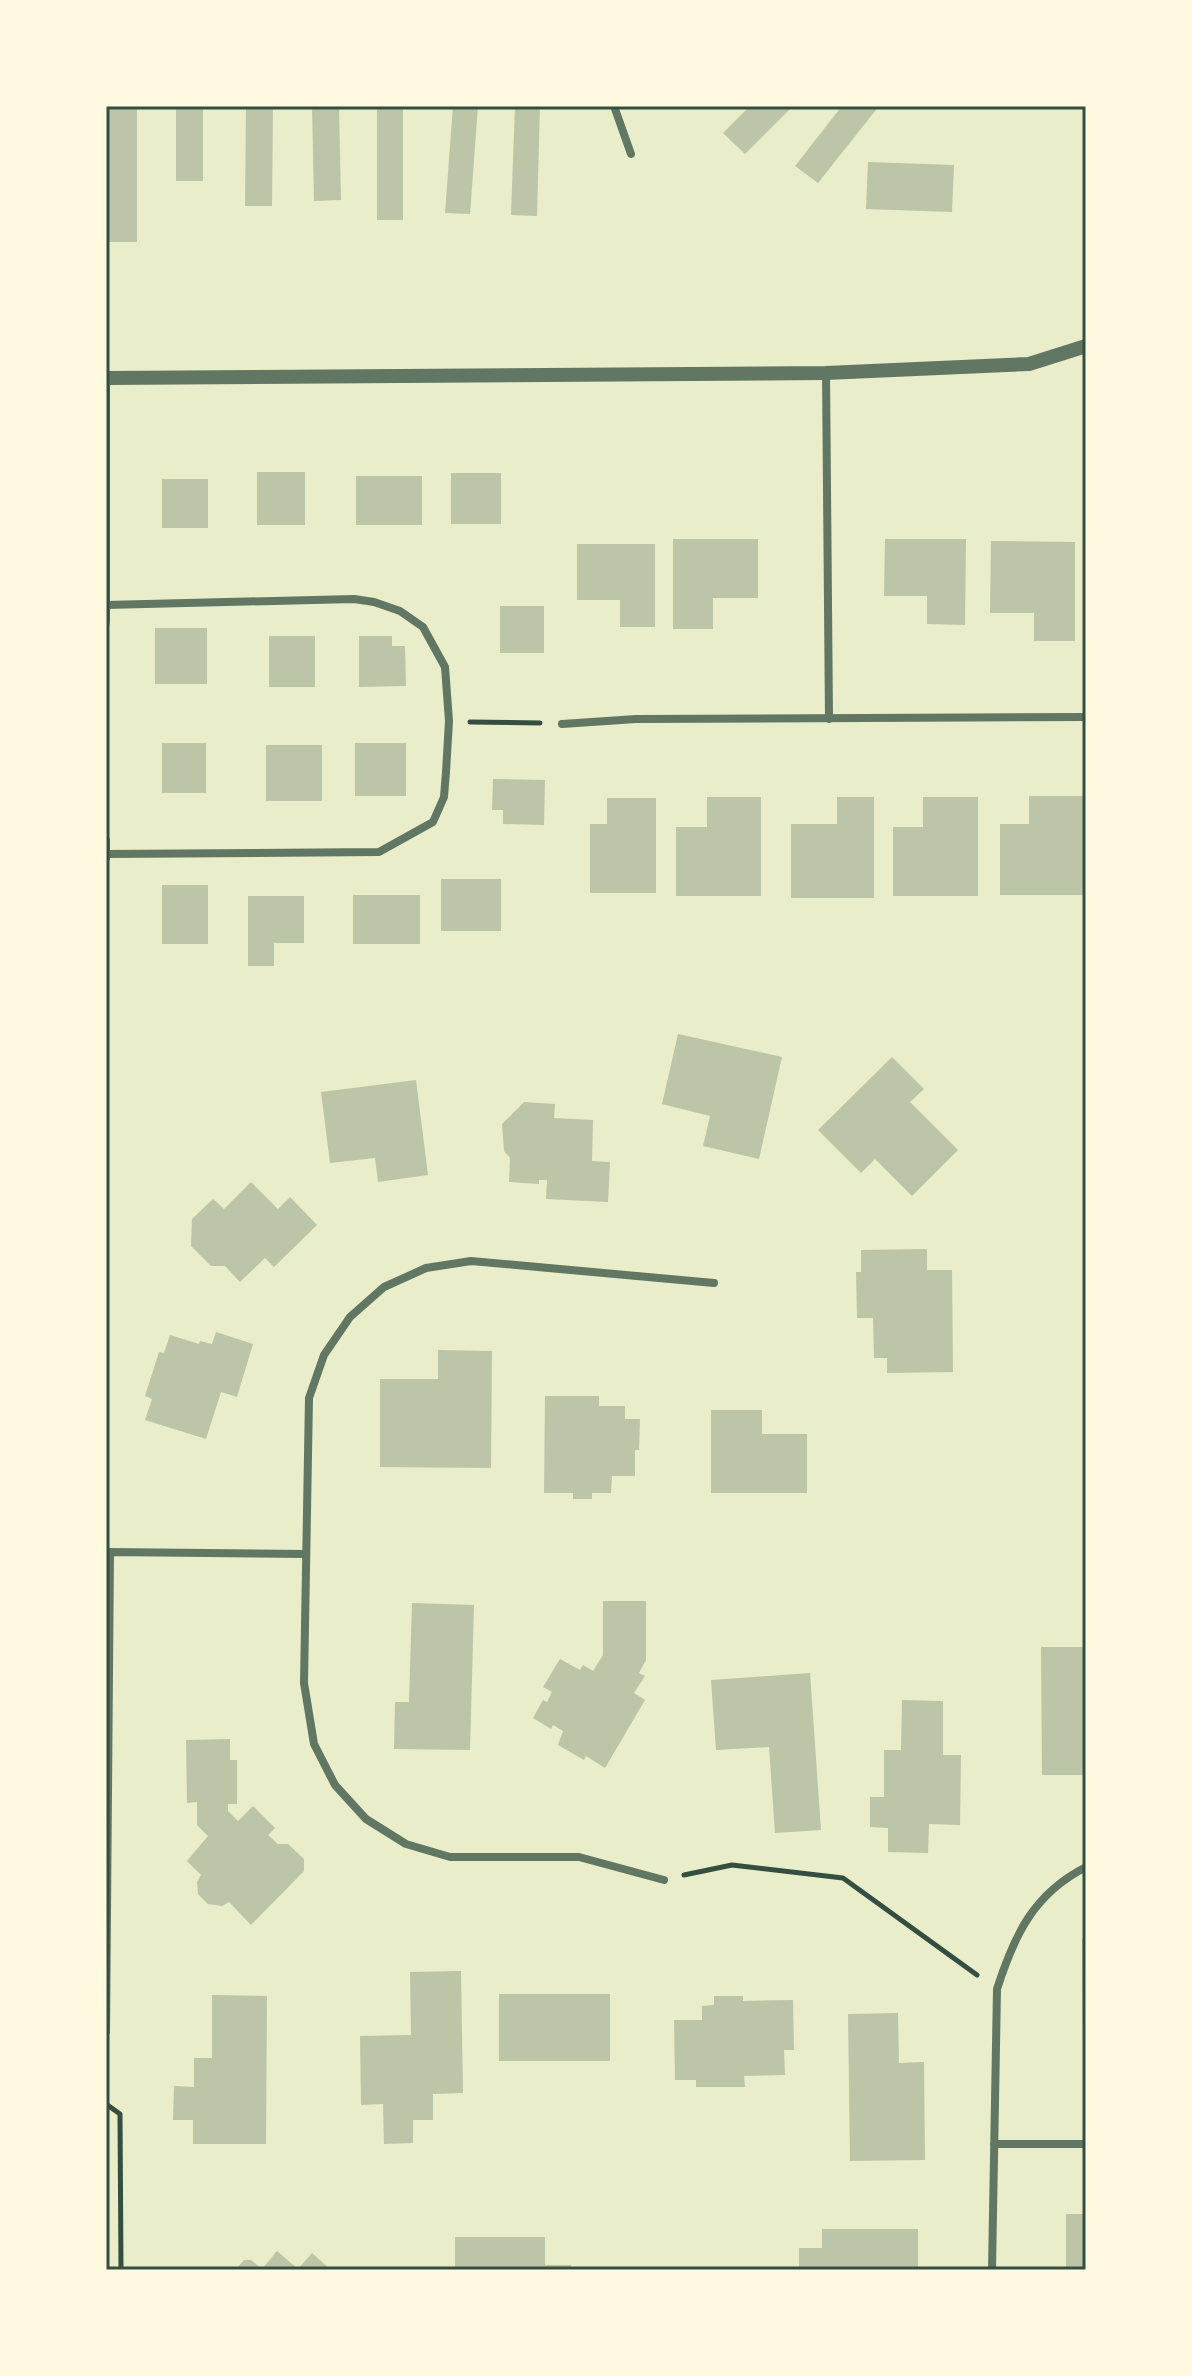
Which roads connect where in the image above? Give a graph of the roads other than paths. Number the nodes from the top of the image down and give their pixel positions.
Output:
1 (614, 106) edge
2 (631, 154) dead end
3 (1086, 346) edge
4 (826, 373) junction
5 (106, 378) edge
6 (106, 605) edge
7 (106, 622) edge
8 (1086, 717) edge
9 (829, 719) junction
10 (562, 724) road end
11 (106, 840) edge
12 (106, 856) edge
13 (714, 1283) dead end
14 (108, 1552) edge
15 (306, 1554) junction
16 (1086, 1867) edge
17 (664, 1880) road end
18 (106, 2032) edge
19 (994, 2144) junction
20 (1086, 2144) edge
21 (992, 2270) edge

1 - 2 street
3 - 4 street
4 - 5 street
4 - 9 street
5 - 6 street
6 - 7 street
6 - 12 street
8 - 9 street
9 - 10 street
11 - 12 street
13 - 15 street
14 - 15 street
14 - 18 street
15 - 17 street
16 - 19 street
19 - 20 street
19 - 21 street

